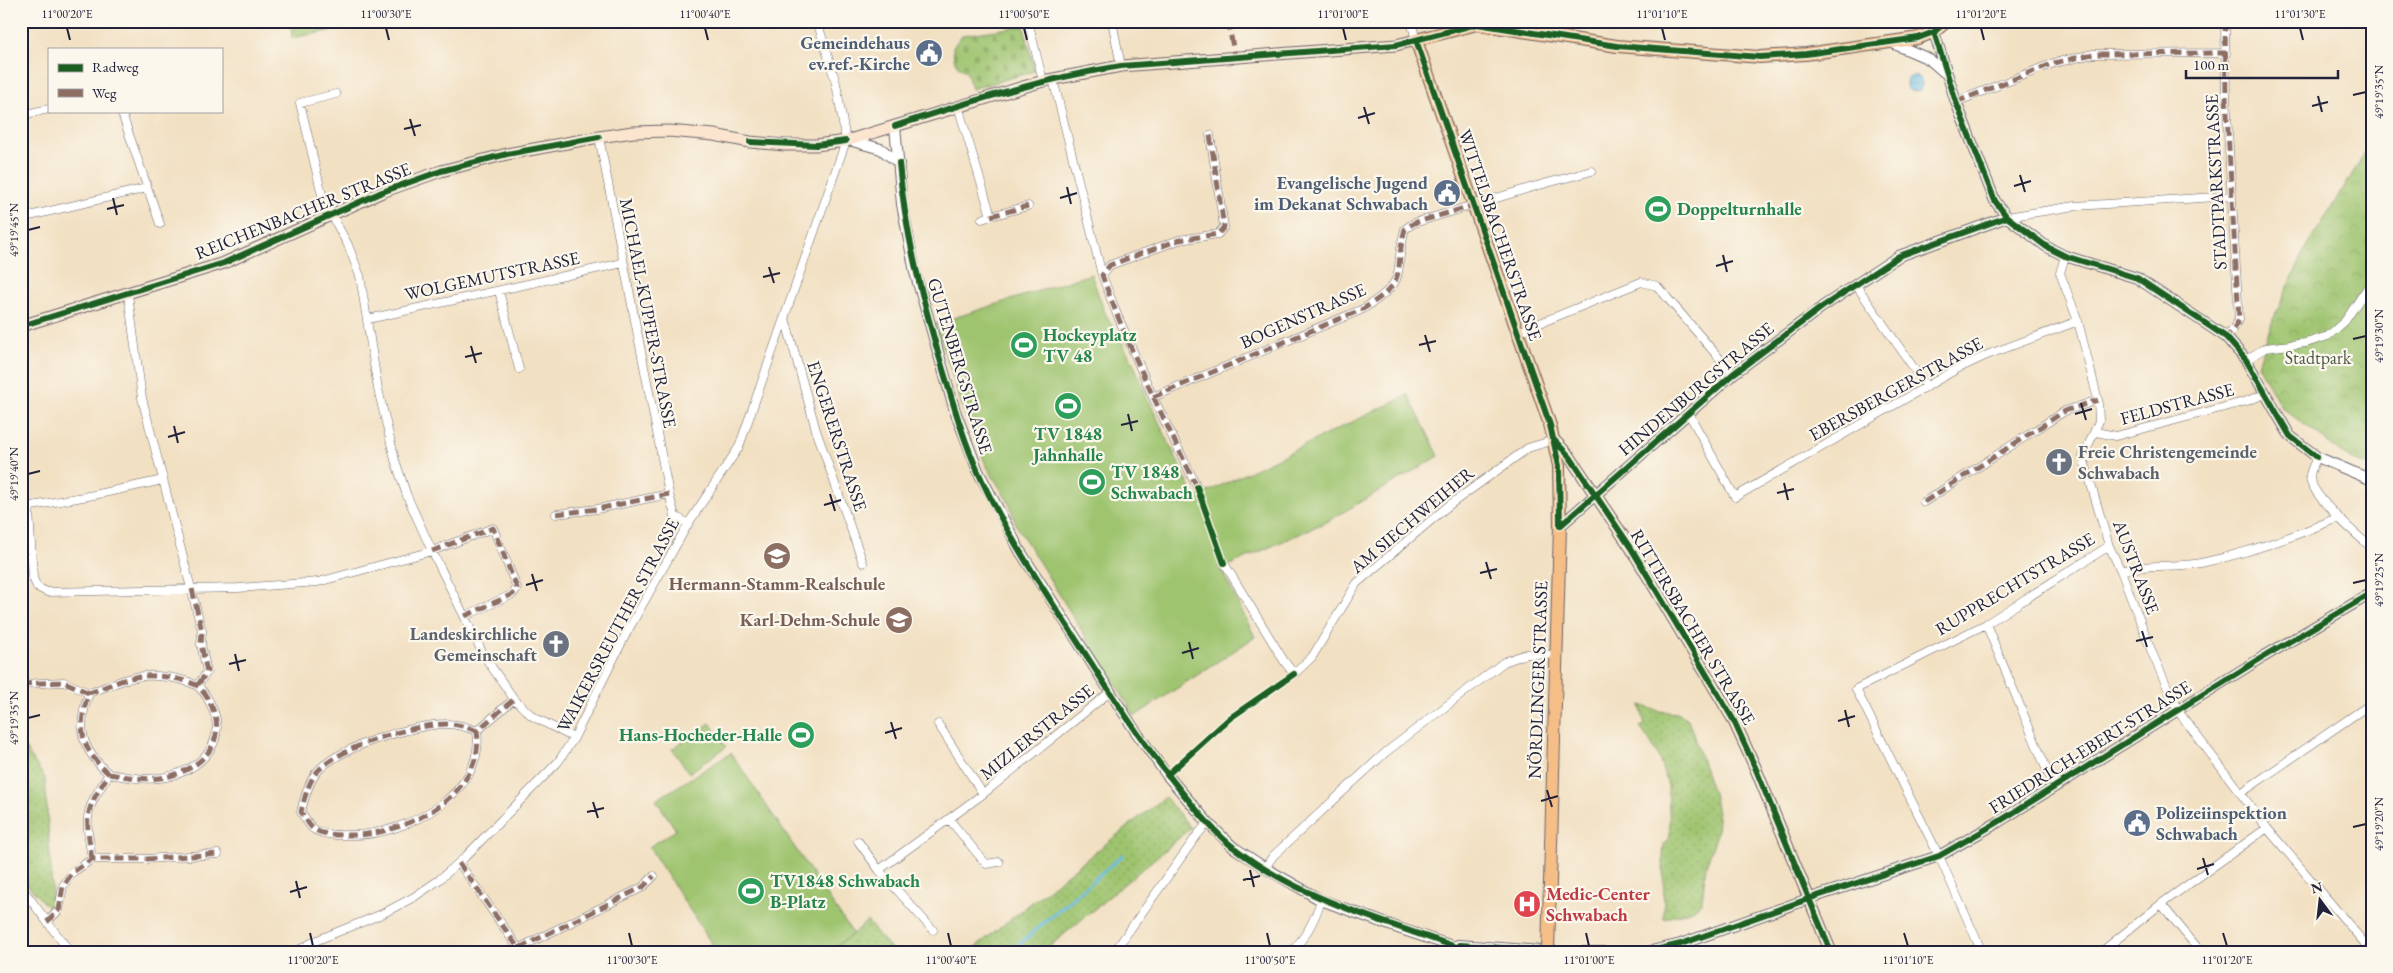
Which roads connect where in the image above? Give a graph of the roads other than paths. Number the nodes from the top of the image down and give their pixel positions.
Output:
1 (818, 21) edge
2 (1028, 21) edge
3 (1112, 21) edge
4 (1411, 21) edge
5 (1947, 21) edge
6 (2225, 21) edge
7 (1932, 27) edge
8 (1416, 40) junction
9 (1889, 42) junction
10 (2226, 52) junction
11 (1122, 66) junction
12 (1945, 74) junction
13 (1048, 80) junction
14 (336, 94) dead end
15 (1956, 102) junction
16 (958, 106) junction
17 (48, 109) edge
18 (121, 112) edge
19 (21, 115) edge
20 (895, 126) junction
21 (1210, 135) dead end
22 (599, 137) junction
23 (847, 141) junction
24 (899, 163) junction
25 (1592, 171) dead end
26 (147, 188) junction
27 (2232, 196) junction
28 (1475, 205) junction
29 (1028, 206) dead end
30 (332, 216) junction
31 (991, 216) junction
32 (2007, 217) junction
33 (21, 218) edge
34 (982, 219) dead end
35 (160, 224) dead end
36 (2065, 256) junction
37 (623, 263) junction
38 (1102, 275) junction
39 (2372, 281) edge
40 (1856, 285) junction
41 (499, 291) junction
42 (128, 294) junction
43 (785, 318) junction
44 (368, 319) junction
45 (2078, 321) junction
46 (21, 326) edge
47 (1518, 332) junction
48 (2226, 337) junction
49 (2246, 360) junction
50 (519, 369) dead end
51 (1733, 374) junction
52 (1927, 387) junction
53 (2265, 394) junction
54 (1153, 398) junction
55 (2098, 400) junction
56 (1688, 414) junction
57 (2096, 432) junction
58 (1554, 440) junction
59 (2317, 457) junction
60 (163, 480) junction
61 (2372, 480) edge
62 (1197, 486) dead end
63 (669, 494) junction
64 (1594, 497) junction
65 (1924, 502) dead end
66 (556, 514) dead end
67 (2337, 518) junction
68 (688, 524) junction
69 (1560, 526) junction
70 (2109, 546) junction
71 (2372, 548) edge
72 (432, 551) junction
73 (862, 563) dead end
74 (1224, 563) dead end
75 (2121, 571) junction
76 (192, 589) junction
77 (2372, 593) edge
78 (465, 616) junction
79 (1986, 624) junction
80 (1556, 655) junction
81 (21, 684) edge
82 (197, 686) junction
83 (1110, 692) junction
84 (89, 694) junction
85 (514, 699) junction
86 (2372, 703) edge
87 (2178, 710) junction
88 (938, 724) dead end
89 (477, 731) junction
90 (574, 738) junction
91 (109, 774) junction
92 (2056, 785) junction
93 (2241, 793) junction
94 (983, 794) junction
95 (949, 819) junction
96 (1208, 824) junction
97 (2267, 828) junction
98 (858, 841) dead end
99 (218, 854) dead end
100 (1939, 856) junction
101 (92, 859) junction
102 (999, 862) dead end
103 (459, 863) junction
104 (1264, 868) junction
105 (879, 870) junction
106 (654, 876) dead end
107 (21, 887) edge
108 (1811, 898) junction
109 (1321, 900) junction
110 (2161, 904) junction
111 (47, 922) junction
112 (933, 930) dead end
113 (1452, 945) junction
114 (520, 950) edge
115 (2368, 951) edge
116 (70, 952) edge
117 (295, 952) edge
118 (1114, 952) edge
119 (1292, 952) edge
120 (1470, 952) edge
121 (1548, 952) edge
122 (1557, 952) edge
123 (1575, 952) edge
124 (1612, 952) edge
125 (1647, 952) edge
126 (1832, 952) edge
127 (1982, 952) edge
128 (2101, 952) edge
129 (2201, 952) edge

1 - 23 street
2 - 13 street
3 - 11 street
4 - 8 street
5 - 7 main road
6 - 10 street, STADTPARKSTRASSE
7 - 9 main road
7 - 12 street
8 - 9 main road
8 - 11 main road, REICHENBACHER STRASSE
8 - 28 main road, WITTELSBACHERSTRASSE
9 - 12 street
10 - 15 street
10 - 27 street, STADTPARKSTRASSE
11 - 13 main road, REICHENBACHER STRASSE
12 - 15 street
13 - 16 main road, REICHENBACHER STRASSE
13 - 38 street
14 - 30 street
15 - 32 street
16 - 20 main road, REICHENBACHER STRASSE
16 - 31 street
17 - 19 street
18 - 26 street
20 - 23 main road, REICHENBACHER STRASSE
20 - 24 street, GUTENBERGSTRASSE
21 - 38 street
22 - 23 main road, REICHENBACHER STRASSE
22 - 30 main road, REICHENBACHER STRASSE
22 - 37 street, MICHAEL-KUPFER-STRASSE
23 - 24 street
23 - 43 street, WAIKERSREUTHER STRASSE
24 - 83 street, GUTENBERGSTRASSE
25 - 28 street
26 - 33 street
26 - 35 street
27 - 32 street
27 - 48 street, STADTPARKSTRASSE
28 - 47 main road, WITTELSBACHERSTRASSE
28 - 54 street, BOGENSTRASSE
29 - 31 street
30 - 42 main road, REICHENBACHER STRASSE
30 - 44 street
31 - 34 street
32 - 36 street
32 - 40 street, HINDENBURGSTRASSE
36 - 45 street, AUSTRASSE
36 - 48 street
37 - 41 street, WOLGEMUTSTRASSE
37 - 63 street, MICHAEL-KUPFER-STRASSE
38 - 54 street
39 - 49 street
40 - 51 street, HINDENBURGSTRASSE
40 - 52 street
41 - 44 street, WOLGEMUTSTRASSE
41 - 50 street
42 - 46 main road, REICHENBACHER STRASSE
42 - 60 street
43 - 68 street, WAIKERSREUTHER STRASSE
43 - 73 street, ENGERERSTRASSE
44 - 72 street
45 - 52 street, EBERSBERGERSTRASSE
45 - 55 street, AUSTRASSE
47 - 51 street
47 - 58 main road, WITTELSBACHERSTRASSE
48 - 49 street
49 - 53 street
51 - 56 street, HINDENBURGSTRASSE
52 - 56 street, EBERSBERGERSTRASSE
53 - 57 street, FELDSTRASSE
53 - 59 street
54 - 62 street
55 - 57 street, AUSTRASSE
55 - 65 street
56 - 64 street, HINDENBURGSTRASSE
57 - 70 street, AUSTRASSE
58 - 64 main road, RITTERSBACHER STRASSE
58 - 69 main road, NÖRDLINGER STRASSE
58 - 74 street, AM SIECHWEIHER
59 - 61 street
59 - 67 street
60 - 76 street
60 - 76 street
63 - 66 street
63 - 68 street, MICHAEL-KUPFER-STRASSE
64 - 69 street, HINDENBURGSTRASSE
64 - 108 main road, RITTERSBACHER STRASSE
67 - 71 street
67 - 75 street
68 - 90 street, WAIKERSREUTHER STRASSE
69 - 80 main road, NÖRDLINGER STRASSE
70 - 75 street, AUSTRASSE
70 - 79 street, RUPPRECHTSTRASSE
72 - 76 street
72 - 78 street
72 - 78 street
75 - 87 street, AUSTRASSE
76 - 82 street
77 - 87 street, FRIEDRICH-EBERT-STRASSE
78 - 85 street
79 - 92 street
79 - 100 street, RUPPRECHTSTRASSE
80 - 104 street
80 - 121 main road, NÖRDLINGER STRASSE
81 - 84 street
82 - 84 street
82 - 91 street
83 - 94 street, MIZLERSTRASSE
83 - 96 street, GUTENBERGSTRASSE
84 - 91 street
85 - 89 street
85 - 90 street
86 - 93 street
87 - 92 street, FRIEDRICH-EBERT-STRASSE
87 - 93 street, AUSTRASSE
88 - 94 street, MIZLERSTRASSE
89 - 89 street
90 - 103 street, WAIKERSREUTHER STRASSE
91 - 101 street
92 - 100 street, FRIEDRICH-EBERT-STRASSE
93 - 97 street, AUSTRASSE
94 - 95 street, MIZLERSTRASSE
95 - 102 street
95 - 105 street, MIZLERSTRASSE
96 - 104 street, GUTENBERGSTRASSE
96 - 118 street
97 - 110 street
97 - 115 street, AUSTRASSE
98 - 105 street
99 - 101 street
100 - 108 street, FRIEDRICH-EBERT-STRASSE
100 - 127 street
101 - 111 street
103 - 114 street
103 - 117 street, WAIKERSREUTHER STRASSE
104 - 109 street, GUTENBERGSTRASSE
105 - 112 street
106 - 114 street
107 - 111 street
108 - 125 street, FRIEDRICH-EBERT-STRASSE
108 - 126 main road, RITTERSBACHER STRASSE
109 - 113 street, GUTENBERGSTRASSE
109 - 119 street
110 - 128 street
110 - 129 street
111 - 116 street
113 - 120 street
113 - 121 street
121 - 122 street
123 - 124 street

